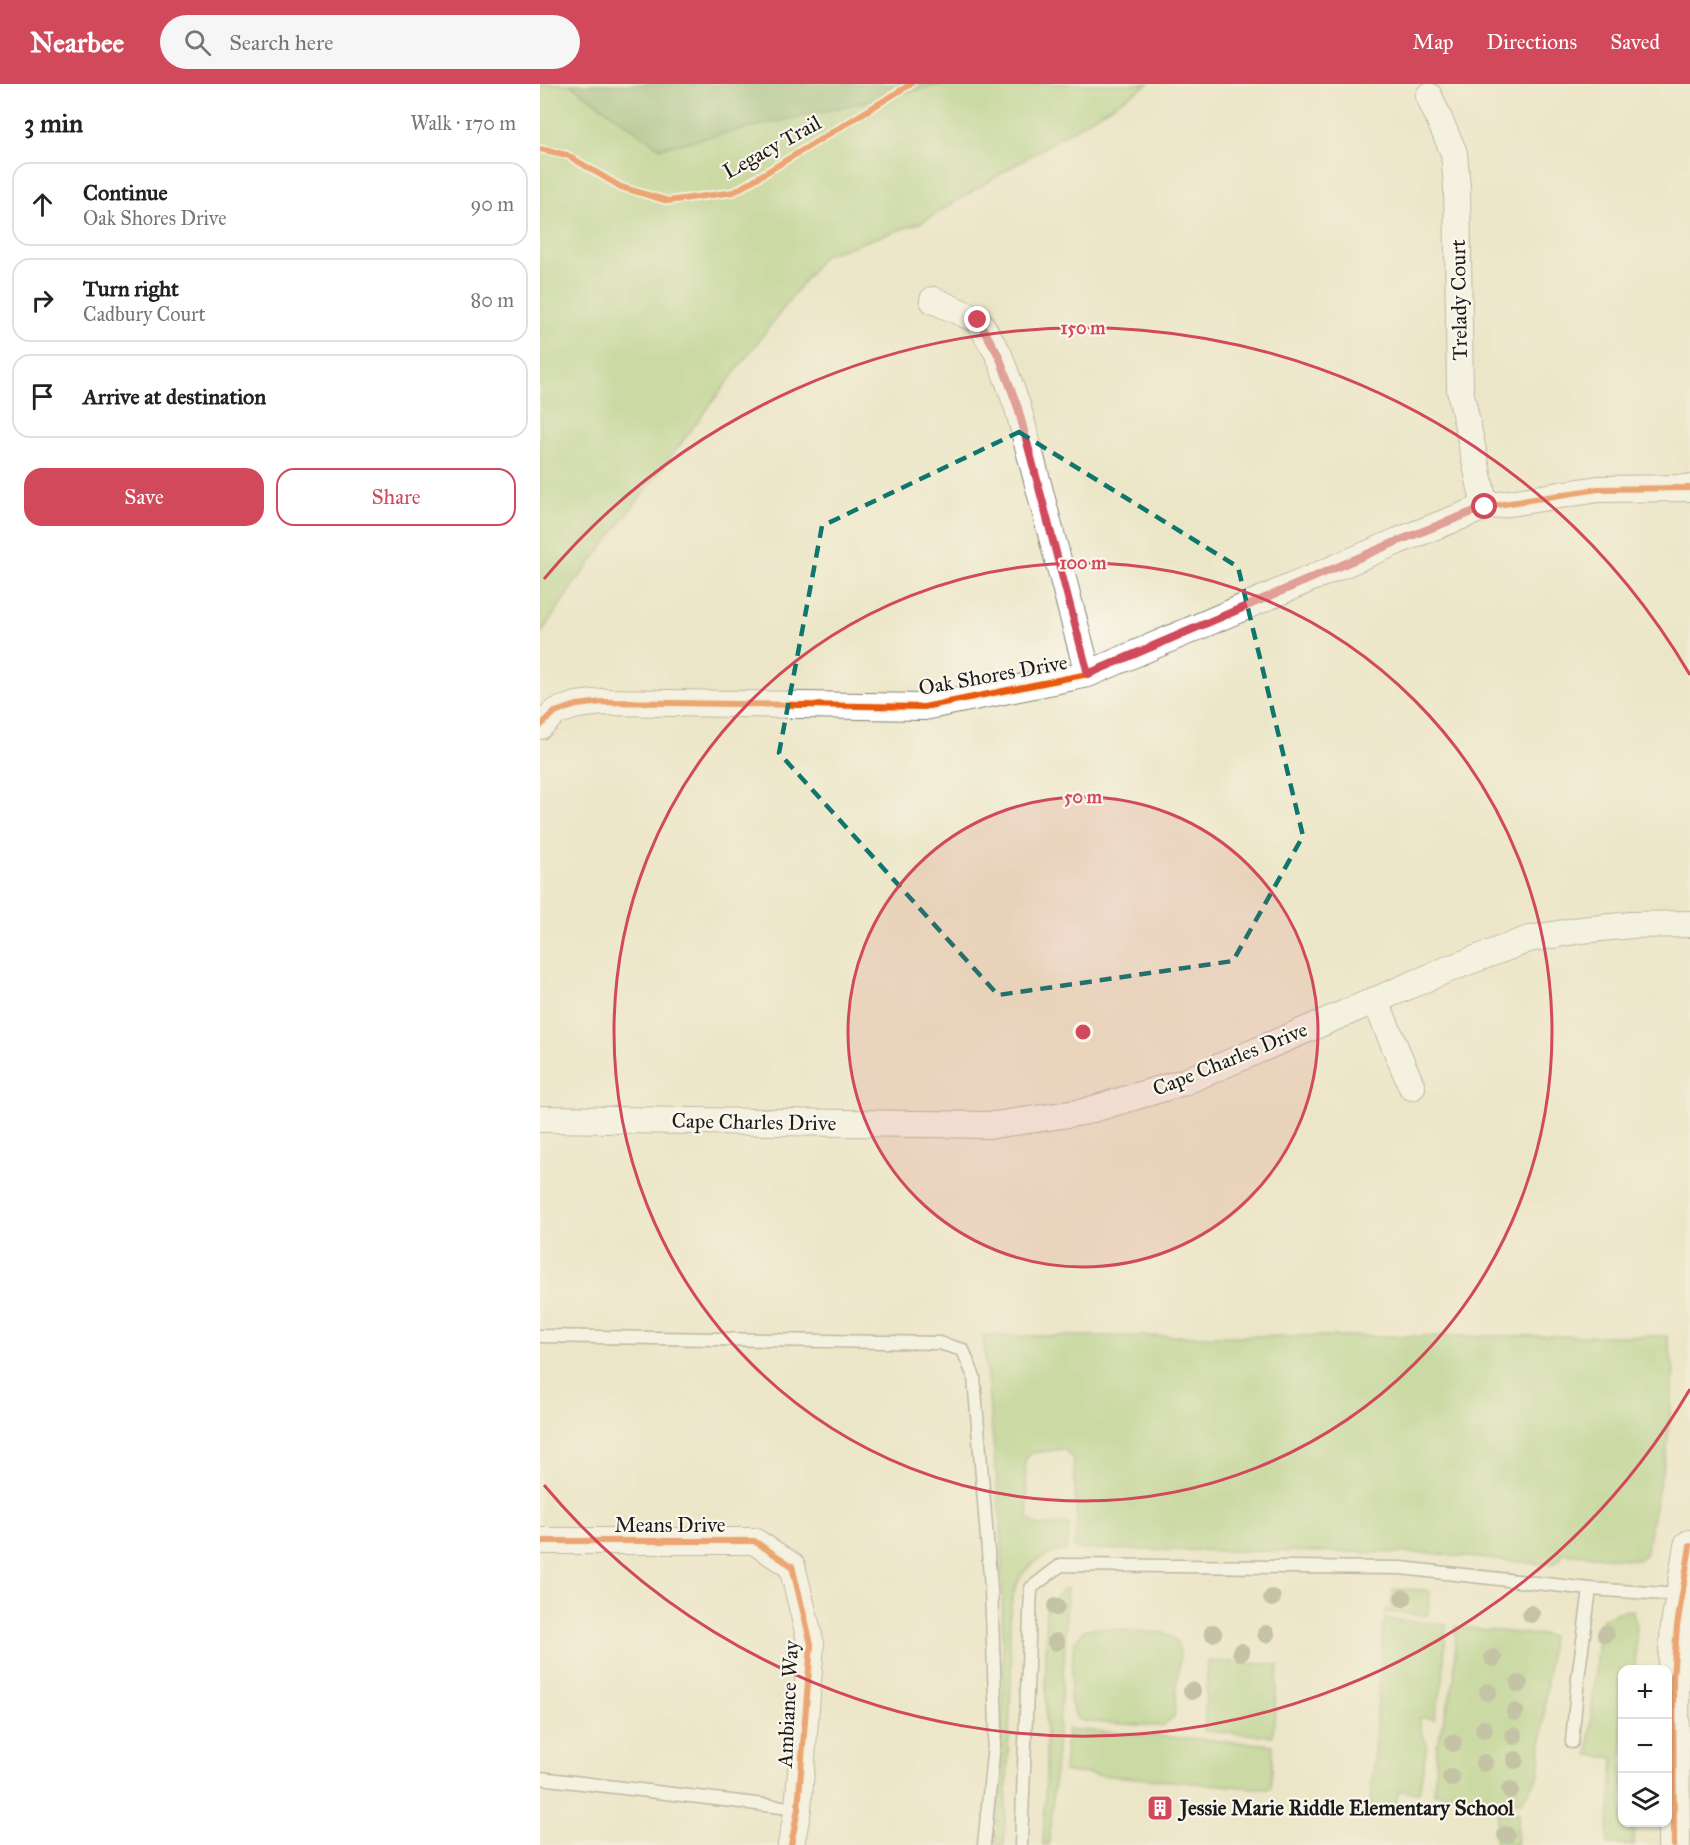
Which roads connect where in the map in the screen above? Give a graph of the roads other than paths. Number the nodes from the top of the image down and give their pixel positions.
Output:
1 (1429, 96) dead end
2 (933, 300) dead end
3 (1690, 488) edge
4 (1485, 507) junction
5 (1088, 674) junction
6 (548, 719) edge
7 (1690, 924) edge
8 (1374, 1000) junction
9 (1412, 1087) dead end
10 (540, 1119) edge
11 (540, 1336) edge
12 (540, 1541) edge
13 (1690, 1546) edge
14 (792, 1566) joint
15 (1590, 1589) junction
16 (1681, 1596) junction
17 (1572, 1742) dead end
18 (540, 1778) edge
19 (1682, 1789) edge
20 (798, 1809) junction
21 (791, 1845) edge
22 (984, 1845) edge
23 (1021, 1845) edge
24 (1674, 1845) edge

1 - 4 street, Trelady Court
2 - 5 street
3 - 4 street, Oak Shores Drive
4 - 5 street, Oak Shores Drive
5 - 6 street, Oak Shores Drive
7 - 8 street, Cape Charles Drive
8 - 9 street
8 - 10 street, Cape Charles Drive
11 - 22 lane
12 - 14 street, Means Drive
13 - 16 street
14 - 20 street, Ambiance Way
15 - 16 lane
15 - 17 lane
15 - 23 lane
16 - 19 street
18 - 20 lane
19 - 24 street
20 - 21 street, Ambiance Way

